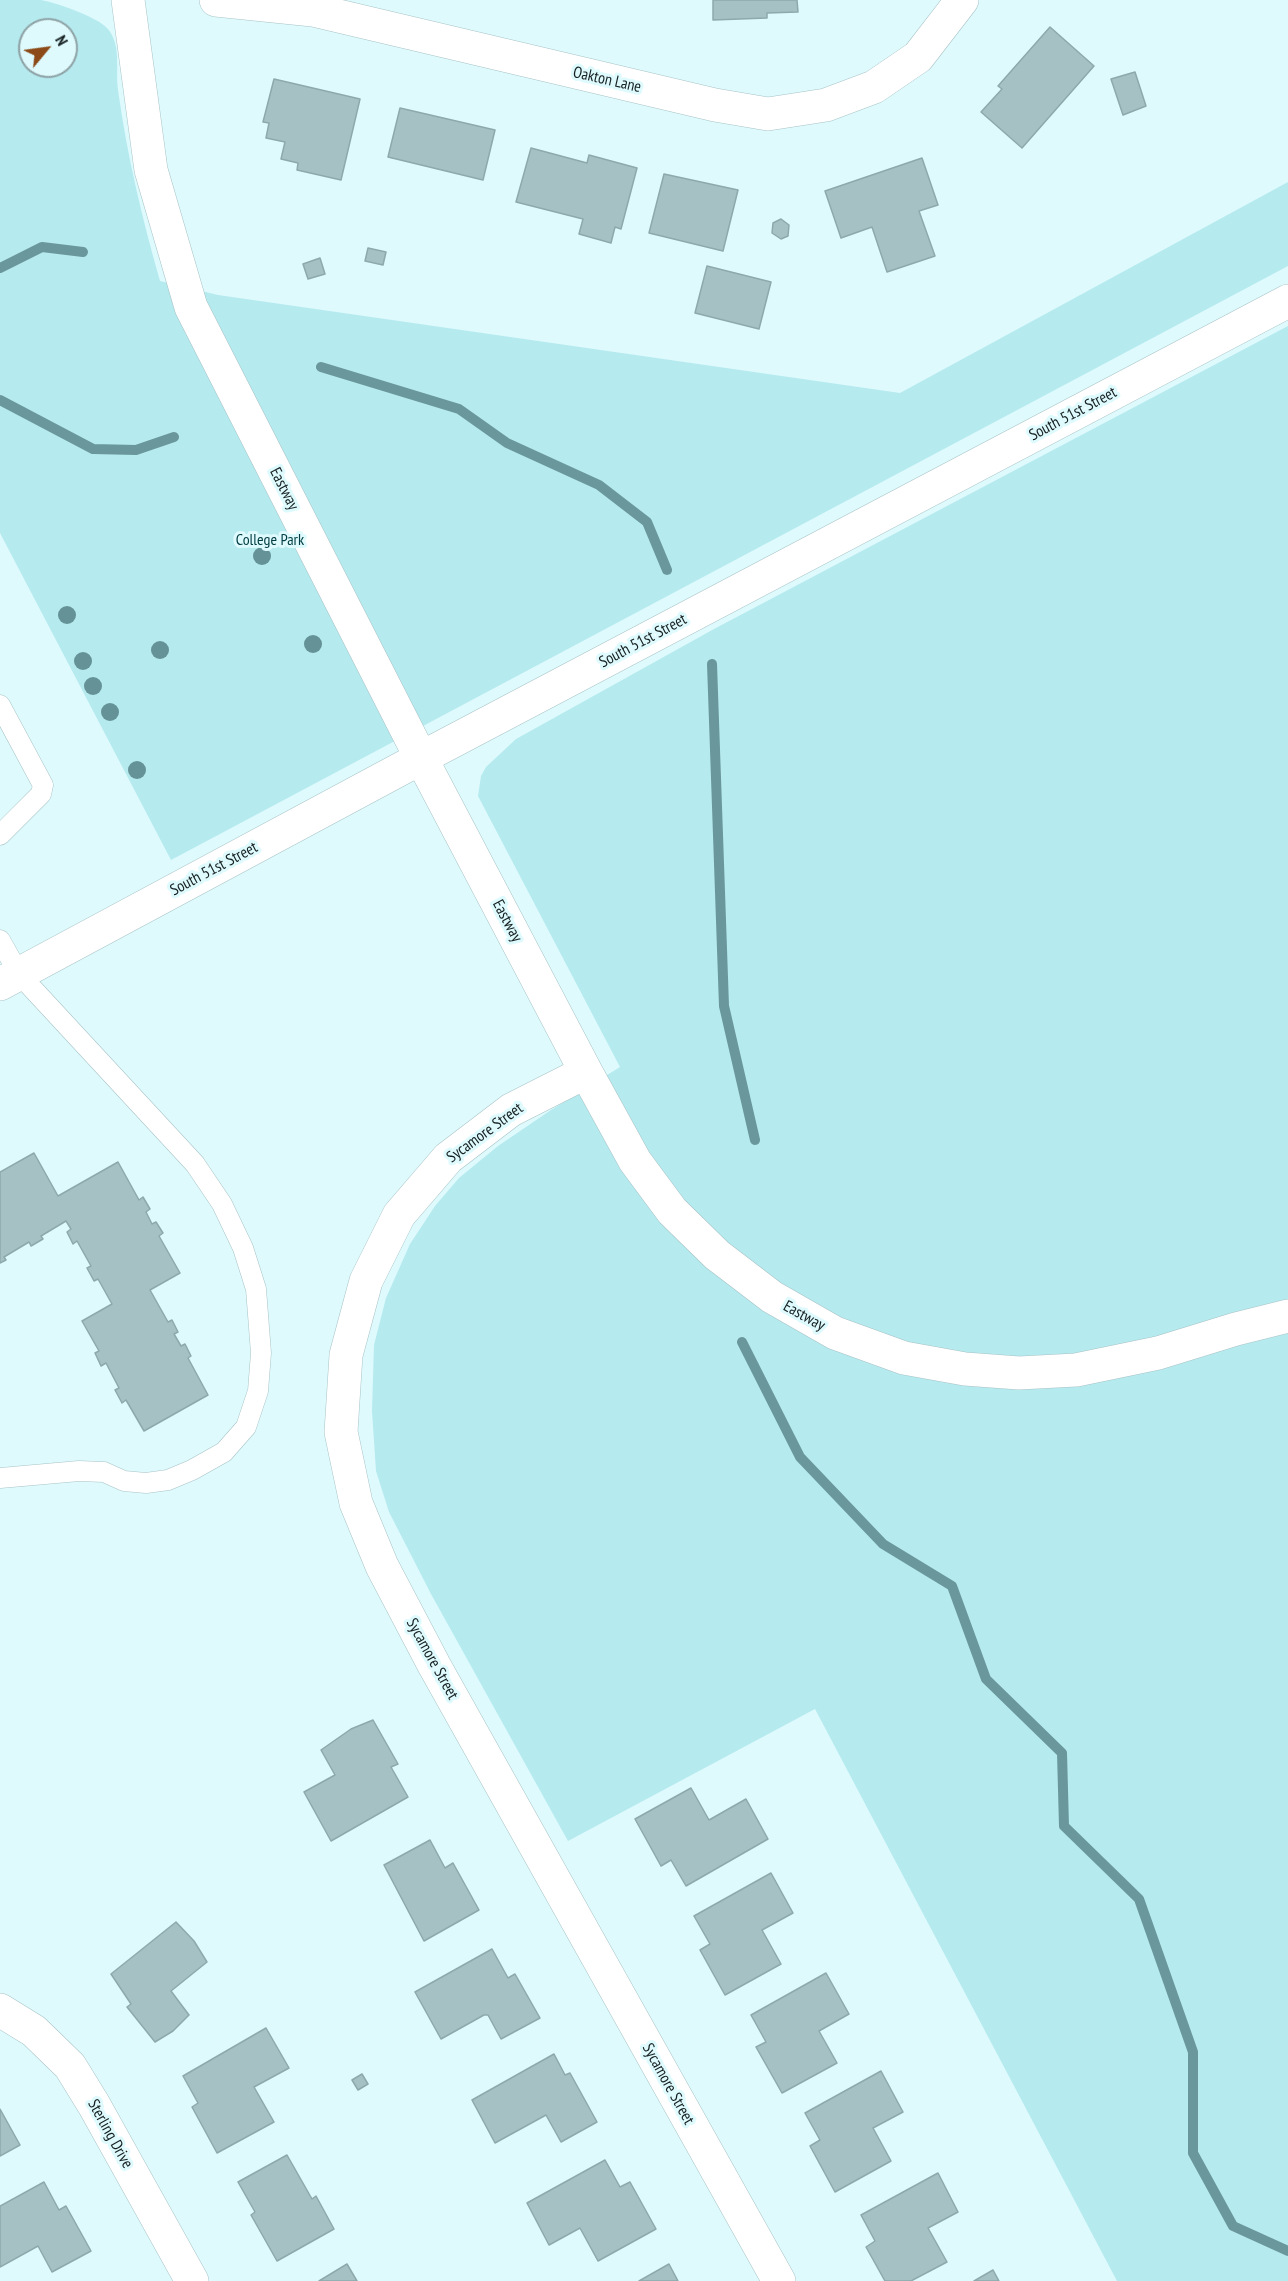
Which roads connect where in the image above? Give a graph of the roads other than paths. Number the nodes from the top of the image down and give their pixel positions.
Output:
1 (128, 0) edge
2 (216, 0) edge
3 (962, 0) edge
4 (1288, 301) edge
5 (0, 705) edge
6 (421, 758) junction
7 (0, 836) edge
8 (0, 940) edge
9 (10, 979) edge
10 (586, 1072) junction
11 (1288, 1316) edge
12 (0, 1478) edge
13 (0, 2010) edge
14 (192, 2281) edge
15 (778, 2281) edge

1 - 6 street, Eastway
2 - 3 street, Oakton Lane
4 - 6 street, South 51st Street
5 - 7 lane
6 - 9 street, South 51st Street
6 - 10 street, Eastway
8 - 9 lane
9 - 12 lane
10 - 11 street, Eastway
10 - 15 street, Sycamore Street
13 - 14 street, Sterling Drive

